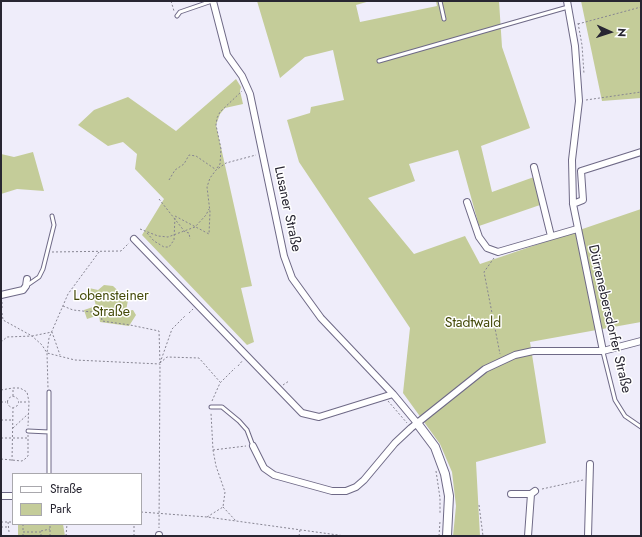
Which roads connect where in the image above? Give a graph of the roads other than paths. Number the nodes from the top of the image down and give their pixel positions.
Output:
1 (213, 1) edge
2 (440, 1) edge
3 (567, 4) edge
4 (177, 16) dead end
5 (444, 19) dead end
6 (379, 61) dead end
7 (641, 152) edge
8 (534, 168) dead end
9 (467, 202) dead end
10 (573, 204) junction
11 (52, 216) dead end
12 (577, 228) junction
13 (551, 236) junction
14 (134, 238) road end
15 (27, 279) dead end
16 (26, 286) junction
17 (2, 297) edge
18 (641, 341) edge
19 (603, 351) junction
20 (48, 392) road end
21 (393, 394) junction
22 (211, 407) road end
23 (414, 425) junction
24 (641, 427) edge
25 (28, 431) road end
26 (49, 432) junction
27 (253, 446) joint
28 (590, 464) dead end
29 (49, 473) edge
30 (511, 494) dead end
31 (1, 496) edge
32 (12, 496) edge
33 (447, 536) edge
34 (528, 536) edge
35 (588, 536) edge

1 - 4 lane
1 - 21 street, Lusaner Straße
2 - 5 lane
3 - 6 lane
3 - 10 street, Dürrenebersdorfer Straße
7 - 10 street
8 - 13 street
9 - 13 street, Dürrenebersdorfer Straße
10 - 12 street, Dürrenebersdorfer Straße
11 - 16 lane
12 - 13 street, Dürrenebersdorfer Straße
12 - 19 street, Dürrenebersdorfer Straße
14 - 21 street
15 - 16 street
16 - 17 street
18 - 19 street
19 - 23 street
19 - 24 lane, Dürrenebersdorfer Straße
20 - 26 lane
21 - 23 street
22 - 27 lane
23 - 27 street
23 - 33 street
25 - 26 lane
26 - 29 lane
28 - 35 street
30 - 34 street
31 - 32 street

